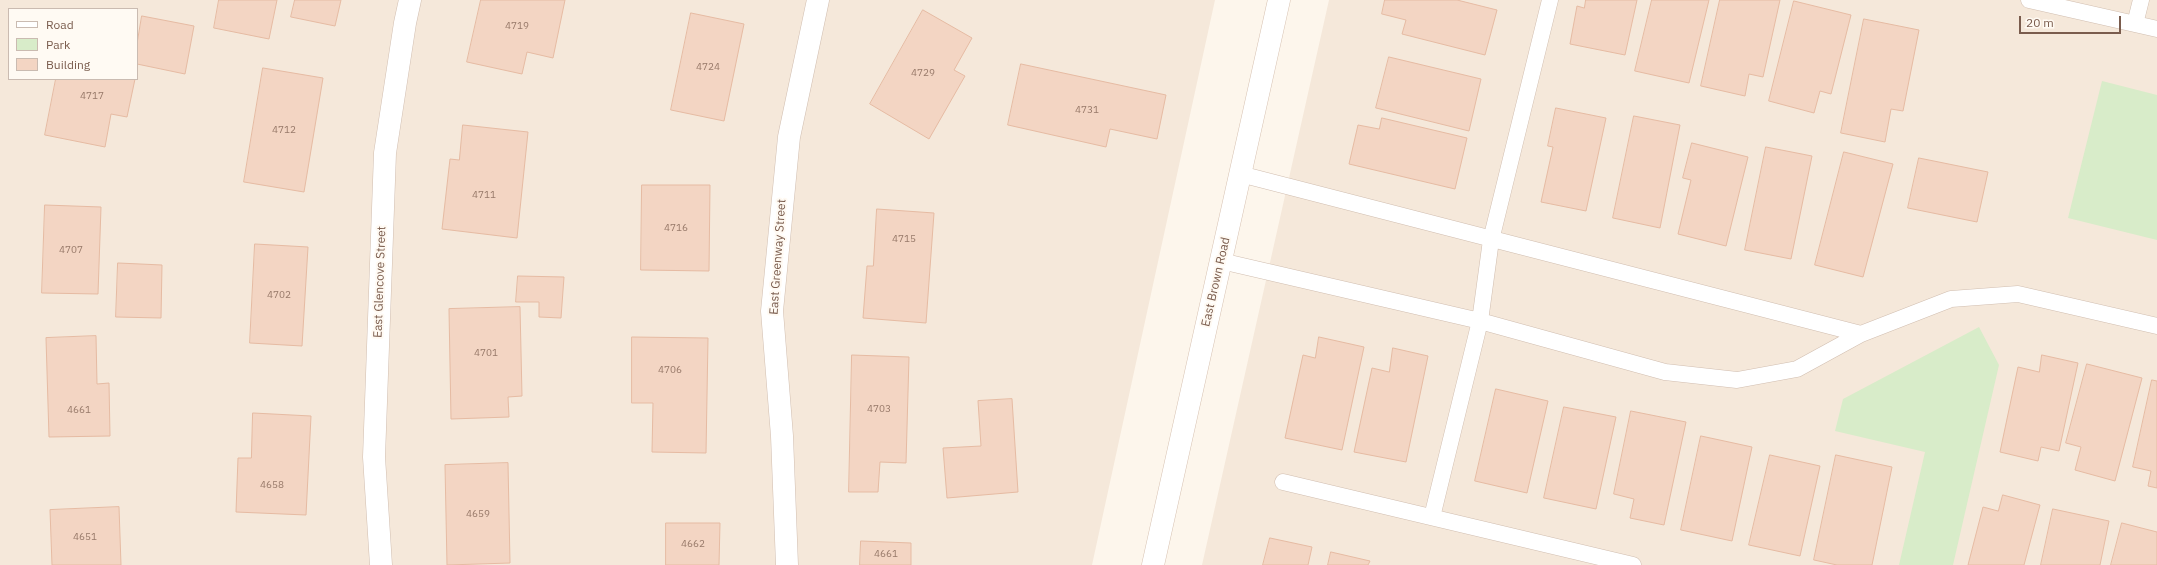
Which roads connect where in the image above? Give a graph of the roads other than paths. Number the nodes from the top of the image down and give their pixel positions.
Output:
1 (410, 0) edge
2 (818, 0) edge
3 (1279, 0) edge
4 (1550, 0) edge
5 (2029, 0) edge
6 (2141, 0) edge
7 (2135, 24) junction
8 (2157, 30) edge
9 (1240, 174) junction
10 (1491, 240) junction
11 (1221, 261) junction
12 (1480, 321) junction
13 (2157, 326) edge
14 (1861, 334) junction
15 (1283, 482) dead end
16 (1432, 517) junction
17 (381, 565) edge
18 (787, 565) edge
19 (1153, 565) edge
20 (1633, 565) edge

1 - 17 street, East Glencove Street
2 - 18 street, East Greenway Street
3 - 9 street, East Brown Road
4 - 10 lane
5 - 7 lane
6 - 7 lane
7 - 8 lane
9 - 10 lane
9 - 11 street, East Brown Road
10 - 12 lane
10 - 14 lane
11 - 12 lane
11 - 19 street, East Brown Road
12 - 14 lane
12 - 16 lane
13 - 14 lane
15 - 16 lane
16 - 20 lane

